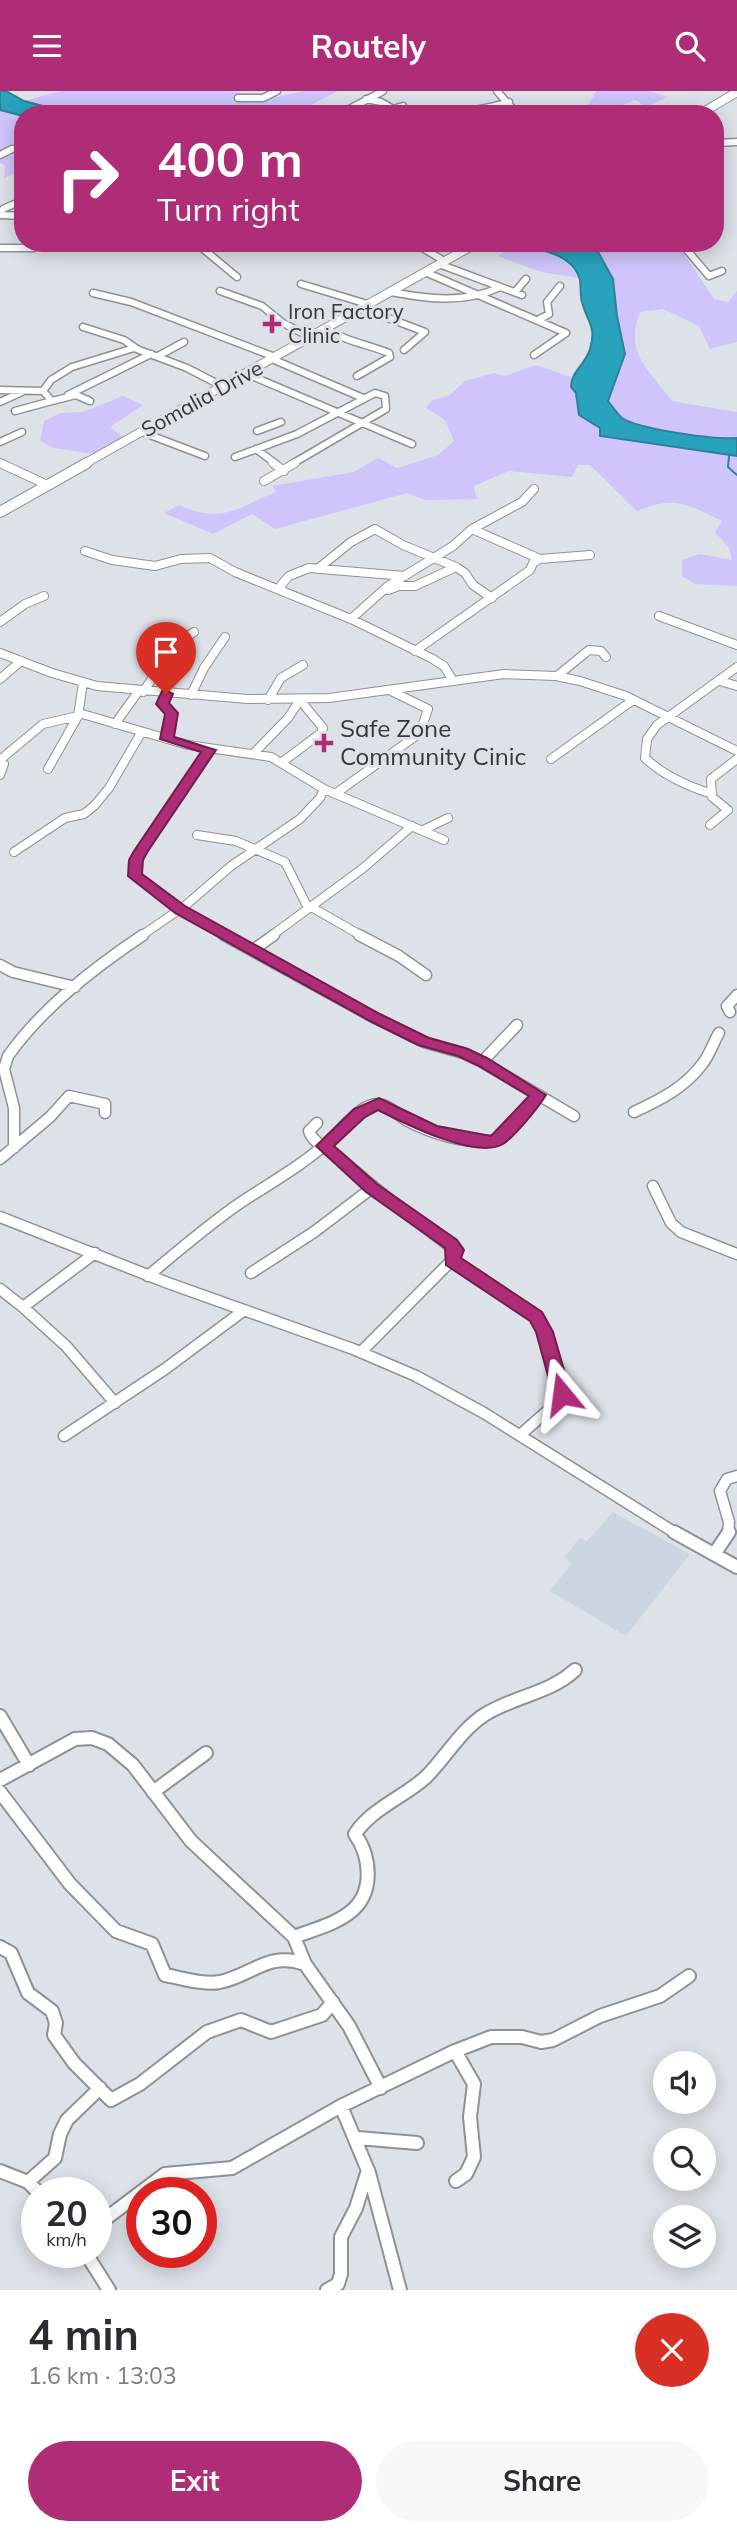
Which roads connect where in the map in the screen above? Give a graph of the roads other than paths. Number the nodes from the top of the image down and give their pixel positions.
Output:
1 (258, 91) edge
2 (277, 91) edge
3 (497, 91) edge
4 (249, 92) edge
5 (379, 92) edge
6 (737, 92) edge
7 (238, 98) dead end
8 (365, 99) junction
9 (509, 102) junction
10 (355, 105) edge
11 (383, 105) edge
12 (500, 105) edge
13 (511, 105) edge
14 (715, 105) edge
15 (12, 149) dead end
16 (0, 155) edge
17 (14, 204) dead end
18 (1, 211) edge
19 (207, 252) edge
20 (426, 252) edge
21 (456, 252) edge
22 (459, 252) edge
23 (689, 252) edge
24 (440, 262) junction
25 (722, 271) dead end
26 (425, 272) junction
27 (237, 277) dead end
28 (526, 279) dead end
29 (301, 284) dead end
30 (560, 286) dead end
31 (500, 287) junction
32 (220, 291) dead end
33 (391, 292) junction
34 (516, 292) junction
35 (93, 293) dead end
36 (476, 295) junction
37 (492, 302) junction
38 (363, 305) junction
39 (538, 320) junction
40 (83, 327) dead end
41 (327, 329) junction
42 (306, 335) junction
43 (184, 342) dead end
44 (137, 349) junction
45 (404, 350) dead end
46 (155, 355) junction
47 (534, 355) dead end
48 (273, 357) junction
49 (247, 374) junction
50 (356, 376) dead end
51 (218, 384) junction
52 (0, 390) edge
53 (43, 391) junction
54 (23, 392) junction
55 (68, 395) junction
56 (363, 398) junction
57 (52, 401) junction
58 (90, 401) dead end
59 (0, 402) edge
60 (15, 411) dead end
61 (338, 413) junction
62 (281, 422) dead end
63 (359, 423) junction
64 (257, 431) dead end
65 (22, 432) dead end
66 (142, 432) junction
67 (0, 442) edge
68 (412, 445) dead end
69 (256, 449) junction
70 (205, 456) dead end
71 (235, 457) dead end
72 (0, 463) edge
73 (284, 471) junction
74 (264, 481) dead end
75 (43, 483) junction
76 (534, 489) dead end
77 (0, 506) edge
78 (0, 512) edge
79 (472, 529) junction
80 (85, 551) dead end
81 (590, 555) dead end
82 (436, 557) junction
83 (540, 559) junction
84 (456, 567) junction
85 (320, 568) junction
86 (405, 576) junction
87 (282, 590) junction
88 (379, 594) junction
89 (44, 596) dead end
90 (492, 598) junction
91 (659, 616) dead end
92 (351, 619) junction
93 (0, 622) edge
94 (194, 632) dead end
95 (225, 637) dead end
96 (737, 645) edge
97 (415, 651) junction
98 (0, 653) edge
99 (606, 657) dead end
100 (21, 661) junction
101 (303, 665) dead end
102 (737, 667) edge
103 (556, 676) junction
104 (0, 679) edge
105 (452, 679) junction
106 (719, 681) junction
107 (83, 683) junction
108 (737, 687) edge
109 (388, 690) junction
110 (141, 692) junction
111 (166, 694) junction
112 (191, 695) junction
113 (268, 700) junction
114 (300, 700) junction
115 (633, 700) junction
116 (79, 715) junction
117 (668, 717) junction
118 (115, 724) junction
119 (141, 733) junction
120 (167, 739) junction
121 (209, 750) junction
122 (737, 751) edge
123 (254, 753) junction
124 (551, 759) dead end
125 (737, 759) edge
126 (0, 760) edge
127 (281, 763) junction
128 (48, 769) dead end
129 (0, 775) edge
130 (324, 789) junction
131 (335, 794) junction
132 (712, 794) junction
133 (448, 818) dead end
134 (710, 825) dead end
135 (412, 826) junction
136 (423, 830) junction
137 (197, 835) dead end
138 (444, 840) dead end
139 (258, 849) junction
140 (14, 852) dead end
141 (309, 907) junction
142 (180, 910) junction
143 (253, 950) junction
144 (0, 965) edge
145 (426, 975) dead end
146 (75, 987) junction
147 (737, 995) edge
148 (730, 1011) dead end
149 (517, 1025) dead end
150 (719, 1033) dead end
151 (482, 1062) junction
152 (539, 1095) junction
153 (634, 1112) dead end
154 (105, 1113) dead end
155 (574, 1116) dead end
156 (317, 1123) dead end
157 (324, 1146) junction
158 (14, 1148) junction
159 (0, 1159) edge
160 (653, 1185) dead end
161 (372, 1188) junction
162 (0, 1217) edge
163 (95, 1253) junction
164 (737, 1254) edge
165 (452, 1260) junction
166 (251, 1273) dead end
167 (148, 1276) junction
168 (0, 1289) edge
169 (23, 1307) junction
170 (243, 1311) junction
171 (362, 1351) junction
172 (115, 1403) junction
173 (520, 1435) junction
174 (64, 1436) dead end
175 (737, 1476) edge
176 (715, 1553) junction
177 (737, 1567) edge
178 (575, 1670) dead end
179 (0, 1716) edge
180 (206, 1753) dead end
181 (29, 1765) junction
182 (0, 1780) edge
183 (0, 1792) edge
184 (153, 1792) junction
185 (294, 1937) junction
186 (0, 1947) edge
187 (305, 1963) junction
188 (689, 1976) dead end
189 (333, 2002) junction
190 (454, 2052) junction
191 (100, 2088) junction
192 (381, 2088) junction
193 (341, 2106) junction
194 (358, 2138) junction
195 (417, 2143) dead end
196 (368, 2169) junction
197 (0, 2171) edge
198 (34, 2177) edge
199 (21, 2179) edge
200 (456, 2181) dead end
201 (112, 2214) edge
202 (96, 2268) edge
203 (110, 2290) edge
204 (327, 2290) edge
205 (400, 2290) edge

1 - 4 street
2 - 7 street
3 - 9 street
5 - 8 street
6 - 14 main road
8 - 10 street
8 - 11 street
9 - 12 street
9 - 13 street
15 - 16 street
17 - 18 street
19 - 27 street
20 - 24 street
21 - 24 main road, Somalia Drive
22 - 24 main road, Somalia Drive
23 - 25 street
24 - 26 main road, Somalia Drive
24 - 31 street
24 - 38 main road, Somalia Drive
26 - 33 main road, Somalia Drive
26 - 36 street
28 - 34 street
29 - 38 street
30 - 39 street
31 - 34 street
31 - 36 street
32 - 42 street
33 - 36 street
33 - 38 main road, Somalia Drive
34 - 37 street
35 - 48 street
36 - 37 street
37 - 39 street
38 - 41 main road, Somalia Drive
38 - 42 main road, Somalia Drive
38 - 45 street
39 - 47 street
40 - 44 street
41 - 48 main road, Somalia Drive
41 - 50 street
42 - 48 main road, Somalia Drive
43 - 46 street
44 - 46 street
44 - 53 street
46 - 51 street
46 - 55 street
48 - 49 main road, Somalia Drive
48 - 51 main road, Somalia Drive
48 - 56 street
49 - 61 street
49 - 66 main road, Somalia Drive
51 - 75 main road, Somalia Drive
52 - 54 street
53 - 54 street
53 - 57 street
54 - 59 street
55 - 57 street
55 - 58 street
56 - 61 street
56 - 63 street
57 - 60 street
61 - 63 street
61 - 69 street
62 - 64 street
63 - 68 street
63 - 73 street
65 - 67 street
66 - 70 street
66 - 78 main road, Somalia Drive
69 - 71 street
69 - 73 street
72 - 75 street
73 - 74 street
75 - 77 main road, Somalia Drive
76 - 79 street
79 - 82 street
79 - 83 street
80 - 87 street
81 - 83 street
82 - 84 street
82 - 85 street
82 - 86 street
83 - 90 street
84 - 88 street
84 - 90 street
85 - 86 street
85 - 87 street
86 - 88 street
87 - 92 street
88 - 92 street
89 - 93 street
90 - 97 street
91 - 96 street
92 - 97 street
94 - 110 street
95 - 112 street
97 - 105 street
98 - 100 street
99 - 103 street
100 - 104 street
100 - 107 street
101 - 113 street
102 - 106 street
103 - 105 street
103 - 115 street
105 - 109 street
106 - 108 street
106 - 117 street
107 - 110 street
107 - 116 street
109 - 114 street
109 - 131 street
110 - 111 street
110 - 118 street
111 - 112 street
111 - 120 street
112 - 113 street
113 - 114 street
114 - 123 street
114 - 127 street
115 - 117 street
115 - 124 street
116 - 118 street
116 - 126 street
116 - 128 street
117 - 122 street
117 - 132 street
118 - 119 street
119 - 120 street
119 - 140 street
120 - 121 street
121 - 123 street
121 - 142 street
123 - 127 street
125 - 132 street
126 - 129 street
127 - 130 street
130 - 131 street
130 - 139 street
131 - 135 street
132 - 134 street
133 - 136 street
135 - 136 street
135 - 141 street
136 - 138 street
137 - 139 street
139 - 141 street
139 - 142 street
141 - 143 street
141 - 145 street
142 - 143 street
142 - 146 street
143 - 151 street
144 - 146 street
146 - 158 street
147 - 148 street
149 - 151 street
150 - 153 street
151 - 152 street
152 - 155 street
152 - 157 street
154 - 158 street
156 - 157 street
157 - 161 street
157 - 167 street
158 - 159 street
160 - 164 street
161 - 165 street
161 - 166 street
162 - 163 street
163 - 167 street
163 - 169 street
165 - 171 street
165 - 173 street
167 - 170 street
168 - 169 street
169 - 172 street
170 - 171 street
170 - 172 street
171 - 173 street
172 - 174 street
173 - 176 street
175 - 176 street
176 - 177 street
178 - 185 street
179 - 181 street
180 - 184 street
181 - 182 street
181 - 184 street
183 - 187 street
184 - 185 street
185 - 187 street
186 - 191 street
187 - 189 street
188 - 190 street
189 - 191 street
189 - 192 street
190 - 192 street
190 - 200 street
191 - 198 street
192 - 193 street
193 - 194 street
193 - 201 street
194 - 195 street
194 - 196 street
196 - 204 street
196 - 205 street
197 - 199 street
202 - 203 street

